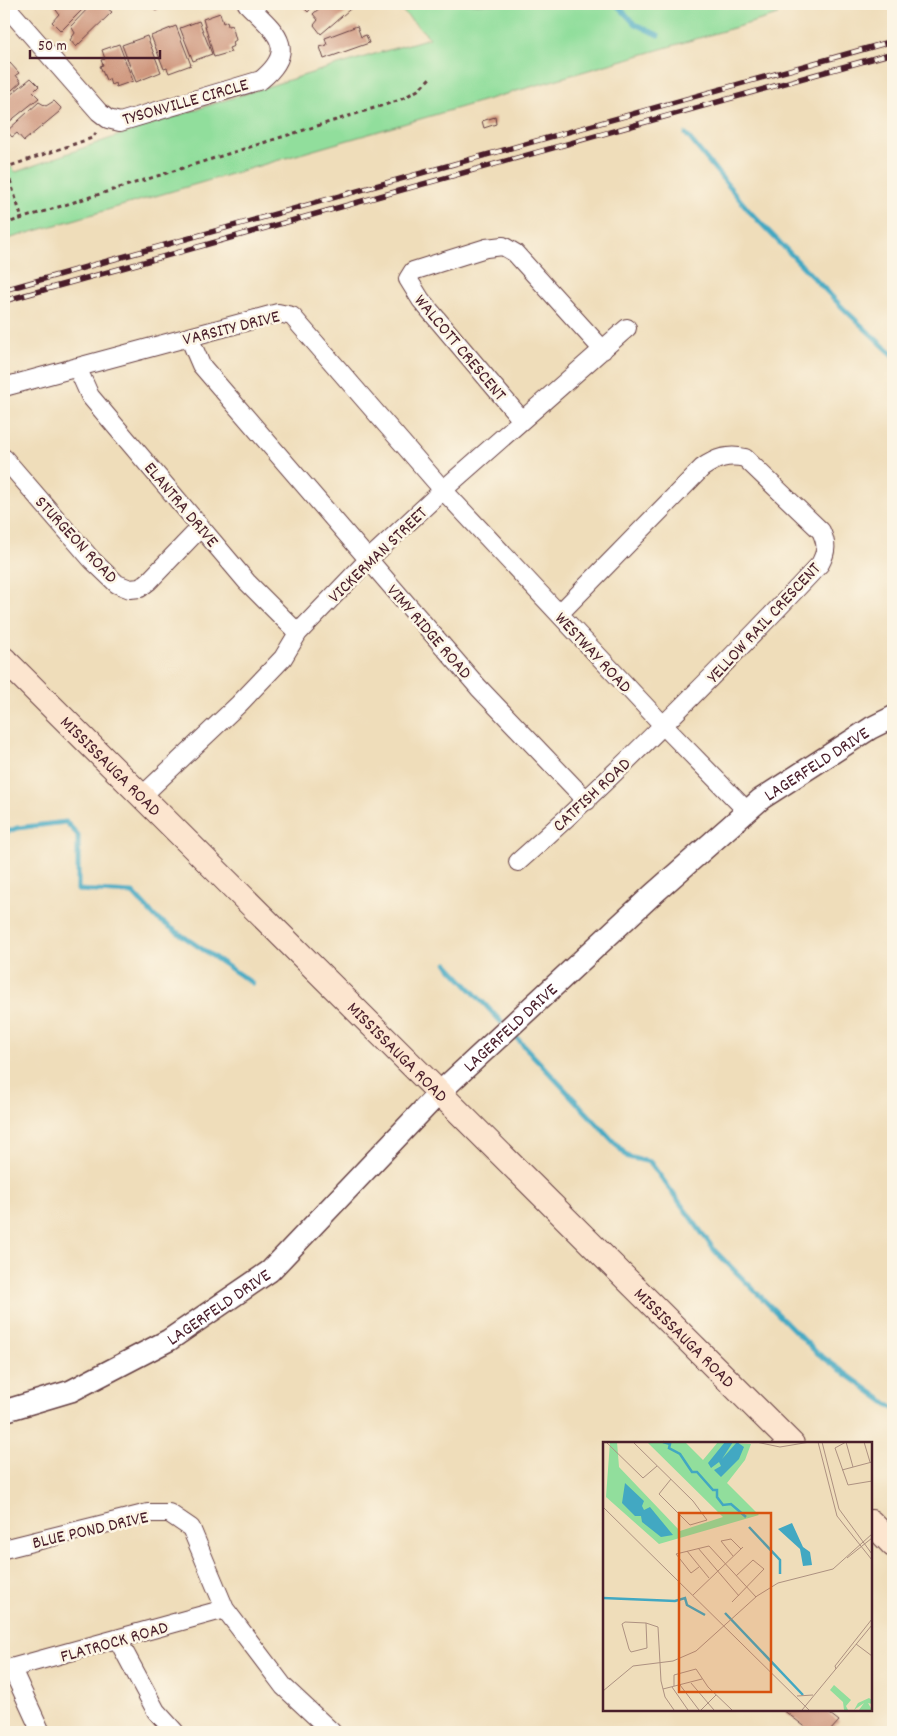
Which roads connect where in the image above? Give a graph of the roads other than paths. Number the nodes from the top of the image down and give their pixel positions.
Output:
1 (4, 4) edge
2 (247, 4) edge
3 (627, 328) dead end
4 (189, 338) junction
5 (603, 350) junction
6 (77, 367) junction
7 (4, 387) edge
8 (522, 420) junction
9 (4, 458) edge
10 (442, 490) junction
11 (201, 527) junction
12 (369, 559) junction
13 (559, 614) junction
14 (298, 633) junction
15 (4, 659) edge
16 (893, 717) edge
17 (663, 725) junction
18 (143, 796) junction
19 (587, 801) junction
20 (748, 811) junction
21 (518, 862) dead end
22 (440, 1092) junction
23 (4, 1411) edge
24 (790, 1442) edge
25 (872, 1523) edge
26 (893, 1545) edge
27 (4, 1549) edge
28 (225, 1609) junction
29 (118, 1640) junction
30 (8, 1670) edge
31 (41, 1732) edge
32 (175, 1732) edge
33 (332, 1732) edge

1 - 2 street, TYSONVILLE CIRCLE
3 - 5 street, VICKERMAN STREET
4 - 6 street, VARSITY DRIVE
4 - 10 street, VARSITY DRIVE
4 - 12 street, VIMY RIDGE ROAD
5 - 8 street, VICKERMAN STREET
5 - 8 street, WALCOTT CRESCENT
6 - 7 street, VARSITY DRIVE
6 - 11 street, ELANTRA DRIVE
8 - 10 street, VICKERMAN STREET
9 - 11 street, STURGEON ROAD
10 - 12 street, VICKERMAN STREET
10 - 13 street, WESTWAY ROAD
11 - 14 street, ELANTRA DRIVE
12 - 14 street, VICKERMAN STREET
12 - 19 street, VIMY RIDGE ROAD
13 - 17 street, WESTWAY ROAD
13 - 17 street, YELLOW RAIL CRESCENT
14 - 18 street, VICKERMAN STREET
15 - 18 main road, MISSISSAUGA ROAD
16 - 20 street, LAGERFELD DRIVE
17 - 19 street, CATFISH ROAD
17 - 20 street, WESTWAY ROAD
18 - 22 main road, MISSISSAUGA ROAD
19 - 21 street, CATFISH ROAD
20 - 22 street, LAGERFELD DRIVE
22 - 23 street, LAGERFELD DRIVE
22 - 24 main road, MISSISSAUGA ROAD
25 - 26 main road
27 - 28 street, BLUE POND DRIVE
28 - 29 street, FLATROCK ROAD
28 - 33 street, BLUE POND DRIVE
29 - 30 street, FLATROCK ROAD
29 - 32 street
30 - 31 street

